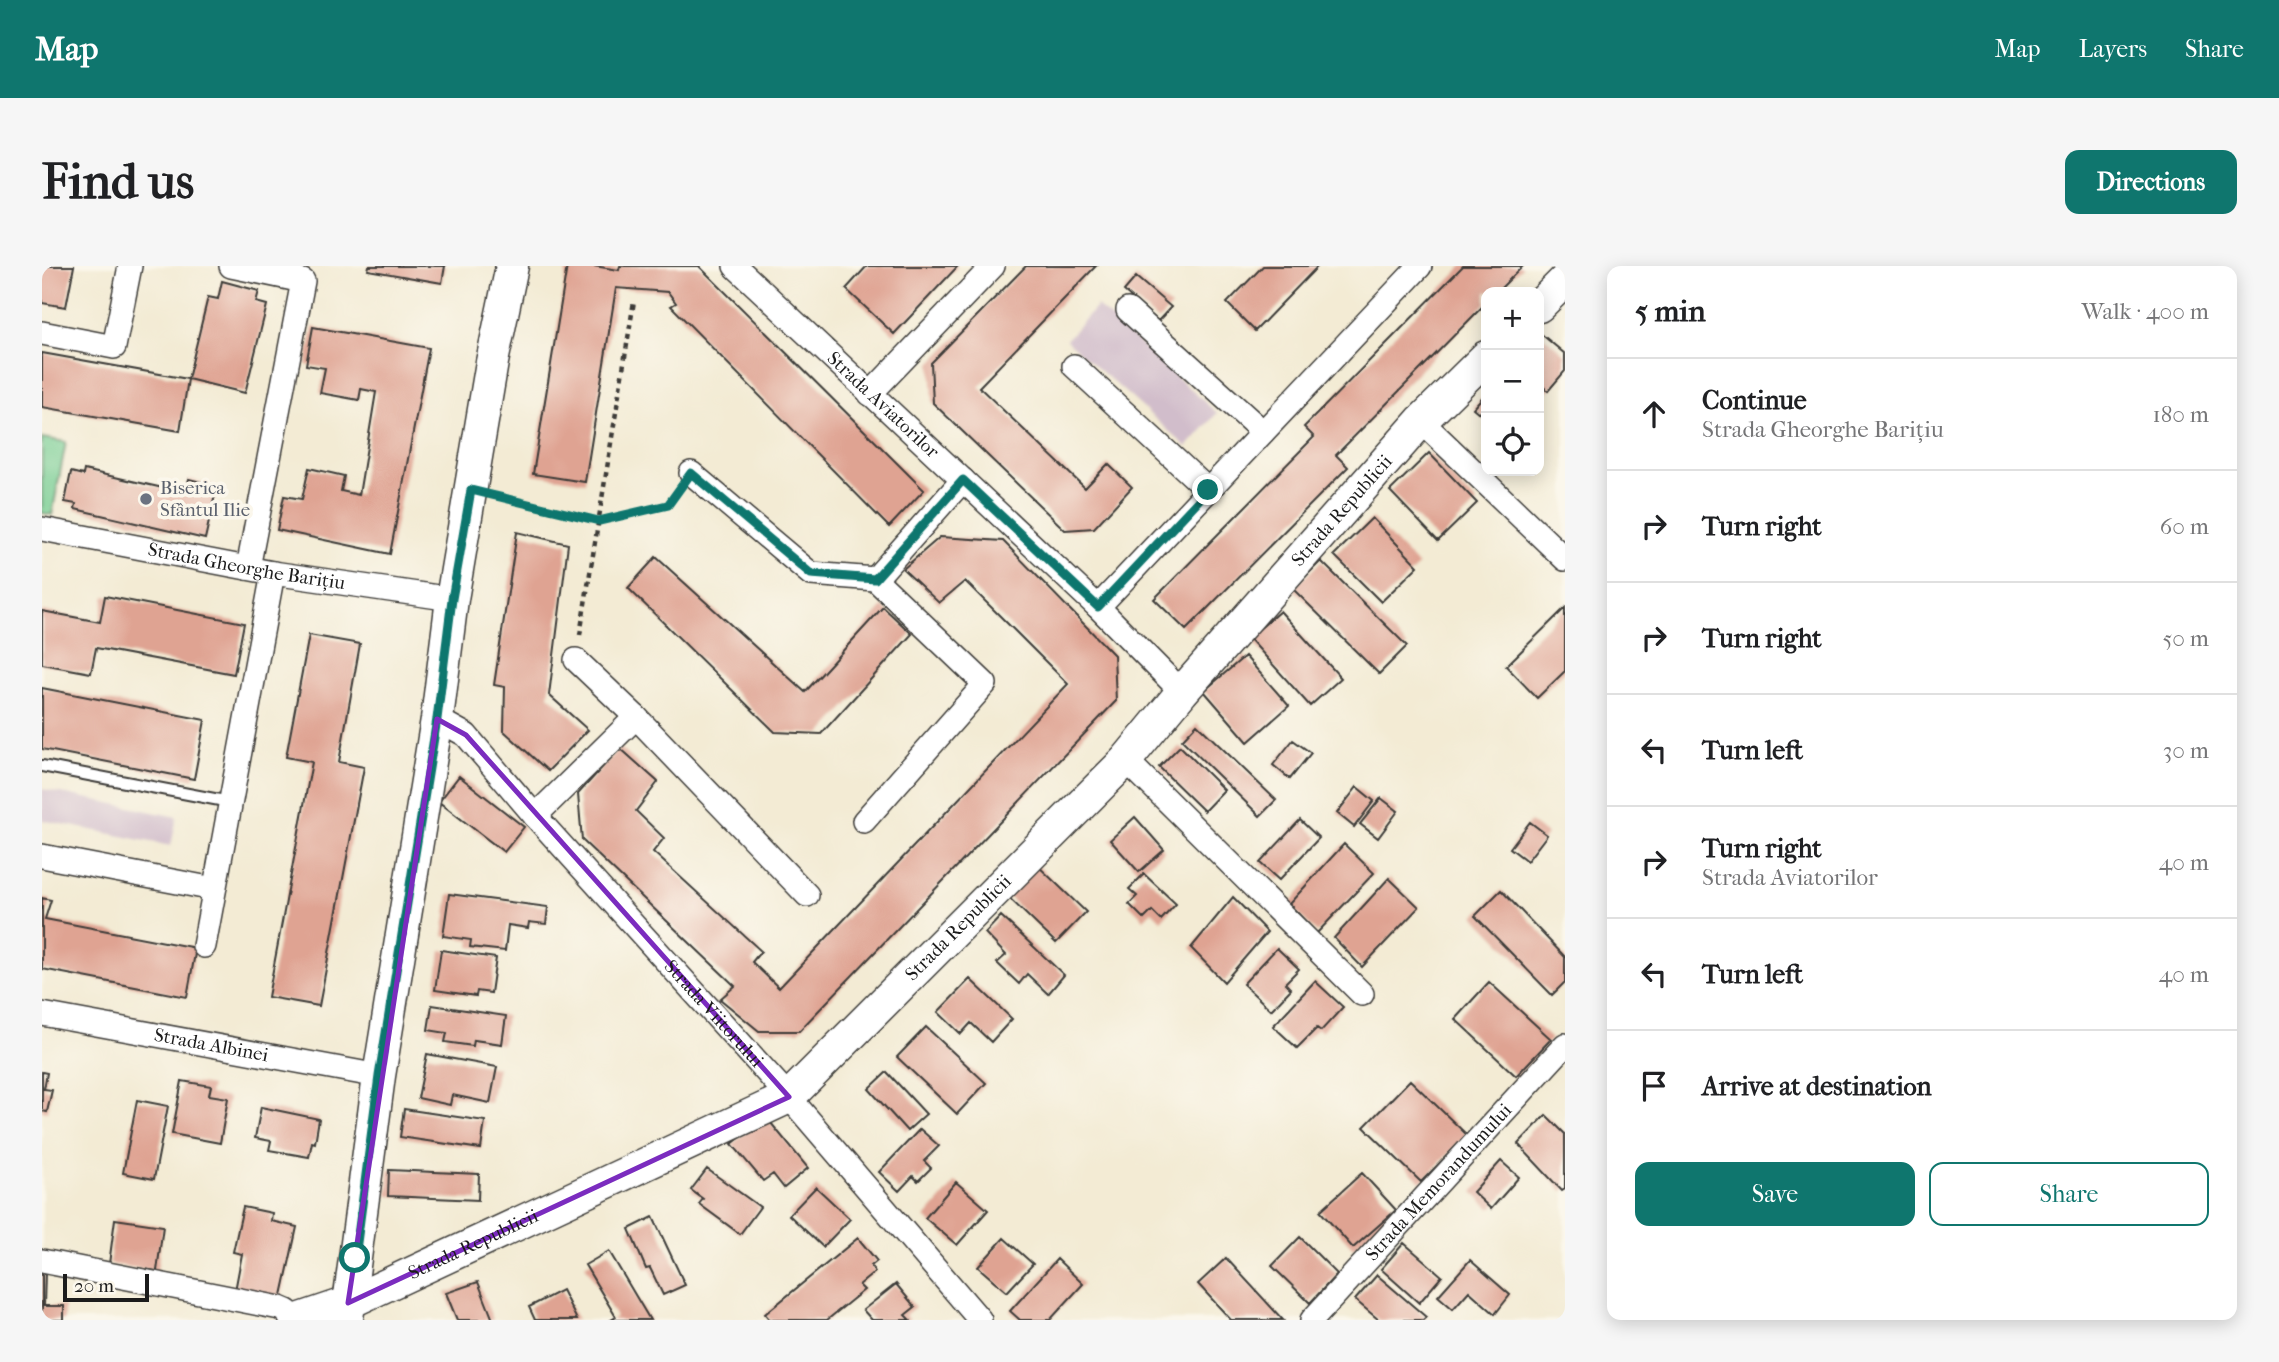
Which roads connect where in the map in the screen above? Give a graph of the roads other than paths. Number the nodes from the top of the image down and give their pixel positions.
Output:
1 (130, 266) edge
2 (232, 266) edge
3 (512, 266) edge
4 (735, 266) edge
5 (993, 266) edge
6 (1420, 266) edge
7 (307, 274) edge
8 (1565, 281) edge
9 (1544, 301) edge
10 (1128, 310) dead end
11 (42, 333) edge
12 (1481, 363) edge
13 (1074, 366) dead end
14 (870, 394) junction
15 (1421, 421) junction
16 (1263, 432) junction
17 (691, 473) road end
18 (963, 480) junction
19 (1208, 490) junction
20 (42, 529) edge
21 (1565, 559) edge
22 (248, 568) junction
23 (273, 573) junction
24 (875, 579) junction
25 (452, 599) junction
26 (1098, 607) junction
27 (576, 660) road end
28 (1182, 692) junction
29 (636, 718) junction
30 (437, 719) junction
31 (1126, 760) junction
32 (42, 766) edge
33 (230, 802) junction
34 (536, 816) junction
35 (864, 821) dead end
36 (42, 856) edge
37 (214, 889) junction
38 (807, 895) dead end
39 (204, 946) dead end
40 (1362, 994) dead end
41 (42, 1014) edge
42 (1565, 1045) edge
43 (379, 1076) junction
44 (789, 1097) junction
45 (42, 1261) edge
46 (347, 1312) edge
47 (291, 1320) edge
48 (298, 1320) edge
49 (980, 1320) edge
50 (1312, 1320) edge

1 - 11 street
2 - 7 street
3 - 25 street
4 - 14 street, Strada Aviatorilor
5 - 14 street
6 - 16 street
7 - 22 street
8 - 9 street
10 - 16 street
12 - 15 street, Strada Republicii
13 - 19 street
14 - 18 street, Strada Aviatorilor
15 - 21 street
15 - 28 street, Strada Republicii
16 - 19 street
17 - 24 street
18 - 24 street
18 - 26 street, Strada Aviatorilor
19 - 26 street
20 - 22 street, Strada Gheorghe Barițiu
22 - 23 street, Strada Gheorghe Barițiu
23 - 25 street, Strada Gheorghe Barițiu
23 - 33 street
24 - 35 street
25 - 30 street
26 - 28 street, Strada Aviatorilor
27 - 29 street
28 - 31 street, Strada Republicii
29 - 34 street
29 - 38 street
30 - 34 street, Strada Viitorului
30 - 43 street
31 - 40 street
31 - 44 street, Strada Republicii
32 - 33 lane
33 - 37 street
34 - 44 street, Strada Viitorului
36 - 37 street
37 - 39 street
41 - 43 street, Strada Albinei
42 - 50 street, Strada Memorandumului
43 - 46 street
44 - 46 street, Strada Republicii
44 - 49 street, Strada Viitorului
45 - 47 street
46 - 48 street, Strada Republicii

